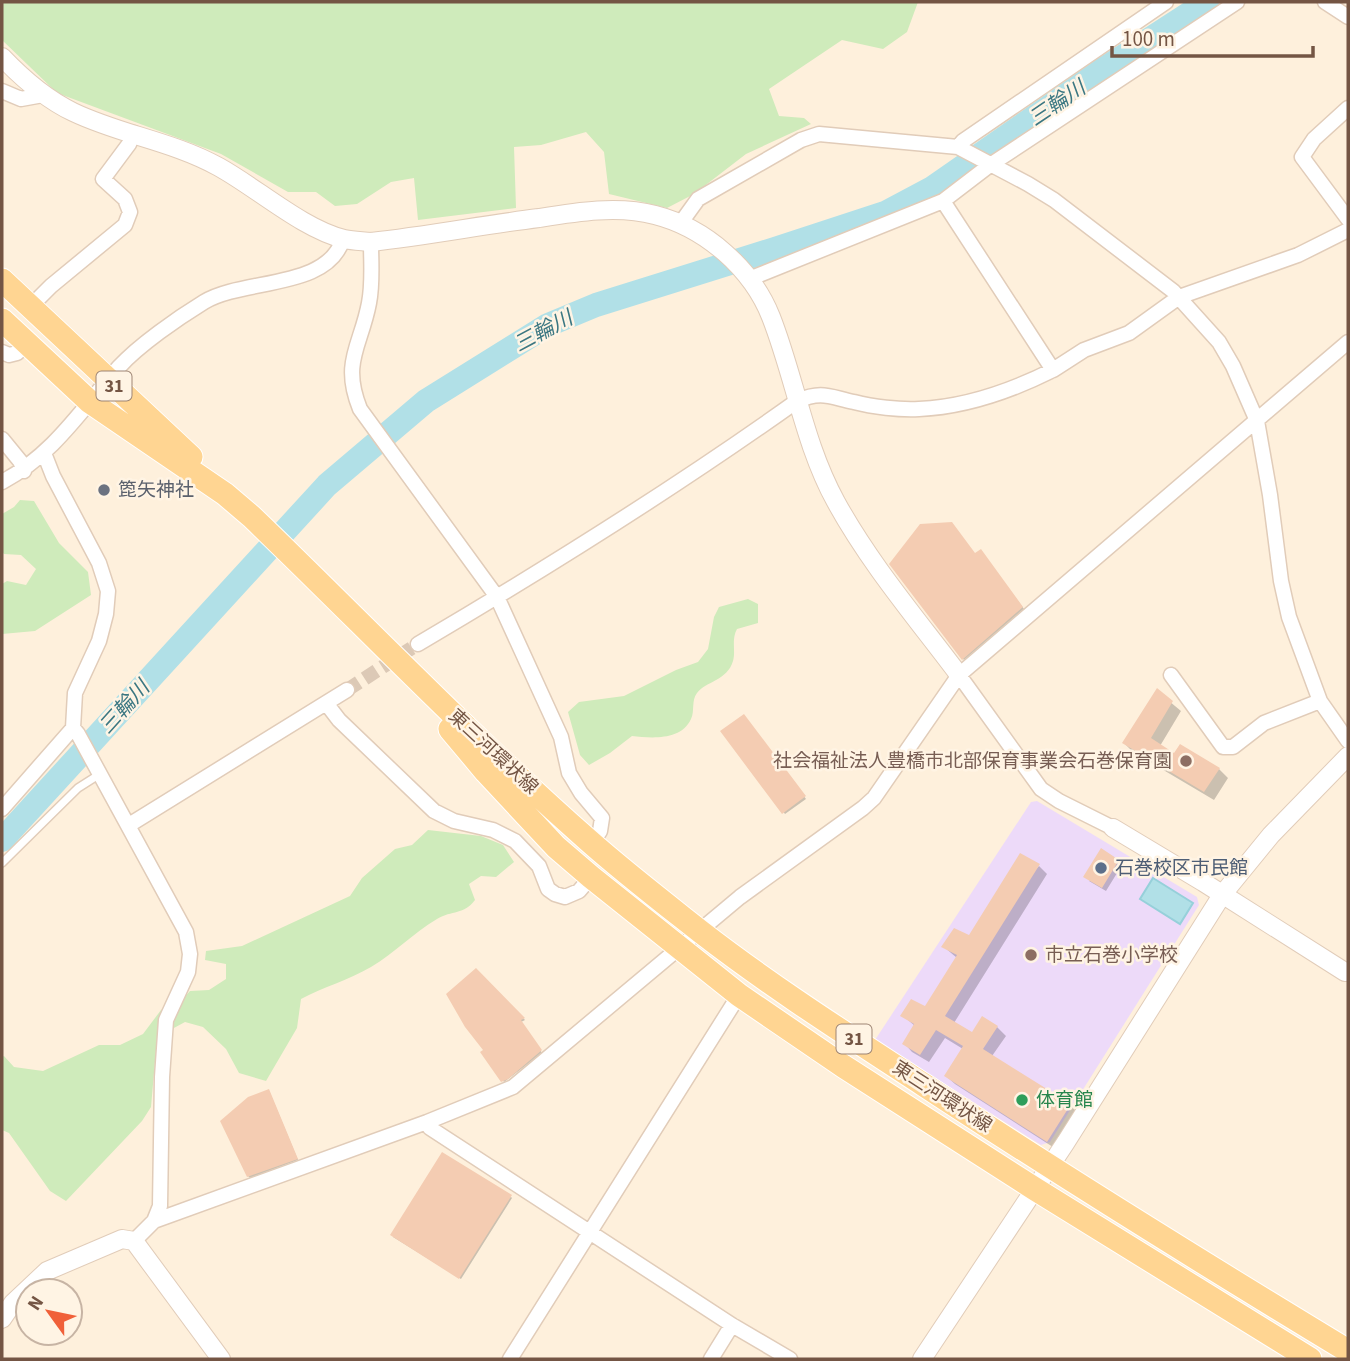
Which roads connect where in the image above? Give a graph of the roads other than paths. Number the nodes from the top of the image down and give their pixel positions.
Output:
1 (1166, 2) edge
2 (1237, 2) edge
3 (1325, 2) edge
4 (1348, 17) edge
5 (2, 57) edge
6 (2, 91) edge
7 (43, 94) junction
8 (1348, 108) edge
9 (134, 133) junction
10 (961, 149) junction
11 (989, 165) junction
12 (943, 201) junction
13 (1348, 219) edge
14 (680, 224) junction
15 (1348, 230) edge
16 (344, 239) junction
17 (371, 243) junction
18 (747, 277) junction
19 (2, 280) edge
20 (1179, 297) junction
21 (30, 307) junction
22 (2, 320) edge
23 (1348, 342) edge
24 (26, 343) junction
25 (2, 352) edge
26 (1053, 370) junction
27 (108, 381) junction
28 (797, 401) junction
29 (90, 402) junction
30 (1256, 421) junction
31 (2, 439) edge
32 (44, 453) junction
33 (24, 471) junction
34 (2, 482) edge
35 (225, 494) junction
36 (497, 597) junction
37 (418, 644) tunnel mouth
38 (404, 668) junction
39 (959, 675) junction
40 (1171, 675) dead end
41 (347, 690) tunnel mouth
42 (1320, 701) junction
43 (326, 703) junction
44 (75, 731) junction
45 (1348, 741) edge
46 (1348, 756) edge
47 (98, 769) junction
48 (2, 809) edge
49 (129, 825) junction
50 (1113, 828) joint
51 (592, 843) junction
52 (2, 863) edge
53 (591, 877) junction
54 (1222, 895) junction
55 (701, 931) junction
56 (680, 948) junction
57 (1347, 974) edge
58 (739, 995) junction
59 (427, 1122) junction
60 (1050, 1166) junction
61 (1035, 1189) junction
62 (155, 1221) junction
63 (591, 1231) junction
64 (134, 1241) junction
65 (2, 1319) edge
66 (732, 1325) junction
67 (1347, 1347) edge
68 (220, 1359) edge
69 (510, 1359) edge
70 (710, 1359) edge
71 (790, 1359) edge
72 (922, 1359) edge
73 (1310, 1359) edge

1 - 10 street
2 - 11 street
3 - 4 street
5 - 7 street
6 - 7 street
7 - 9 street
8 - 13 street
9 - 16 street
9 - 21 street
10 - 11 street
10 - 14 street
11 - 12 street
11 - 20 street
12 - 18 street
12 - 26 street
14 - 17 street
14 - 18 street
15 - 20 street
16 - 17 street
16 - 27 street
17 - 36 street
18 - 28 street
19 - 21 main road, 東三河環状線 / 31
20 - 26 street
20 - 30 street
21 - 27 main road, 東三河環状線 / 31
22 - 24 main road, 東三河環状線 / 31
23 - 30 street
24 - 25 street
24 - 29 main road, 東三河環状線 / 31
26 - 28 street
27 - 29 street
27 - 35 main road, 東三河環状線 / 31
28 - 36 street
28 - 39 street
29 - 32 street
29 - 35 main road, 東三河環状線 / 31
30 - 39 street
30 - 42 street
31 - 33 street
32 - 33 street
32 - 44 street
33 - 34 street
35 - 38 main road, 東三河環状線 / 31
36 - 37 street
36 - 51 street
38 - 51 main road, 東三河環状線 / 31
38 - 53 main road, 東三河環状線 / 31
39 - 50 street
39 - 55 street
40 - 42 street
41 - 43 street
42 - 45 street
43 - 49 street
43 - 53 street
44 - 47 street
44 - 48 street
46 - 54 street
47 - 49 street
47 - 52 lane
49 - 62 street
50 - 54 street
51 - 55 main road, 東三河環状線 / 31
53 - 56 main road, 東三河環状線 / 31
54 - 57 street
54 - 60 street
55 - 56 street
55 - 60 main road, 東三河環状線 / 31
56 - 58 main road, 東三河環状線 / 31
56 - 59 street
58 - 61 main road, 東三河環状線 / 31
58 - 63 street
59 - 62 street
59 - 63 street
60 - 61 street
60 - 67 main road, 東三河環状線 / 31
61 - 72 street
61 - 73 main road, 東三河環状線 / 31
62 - 64 street
63 - 66 street
63 - 69 street
64 - 65 street
64 - 68 street
66 - 70 street
66 - 71 street

